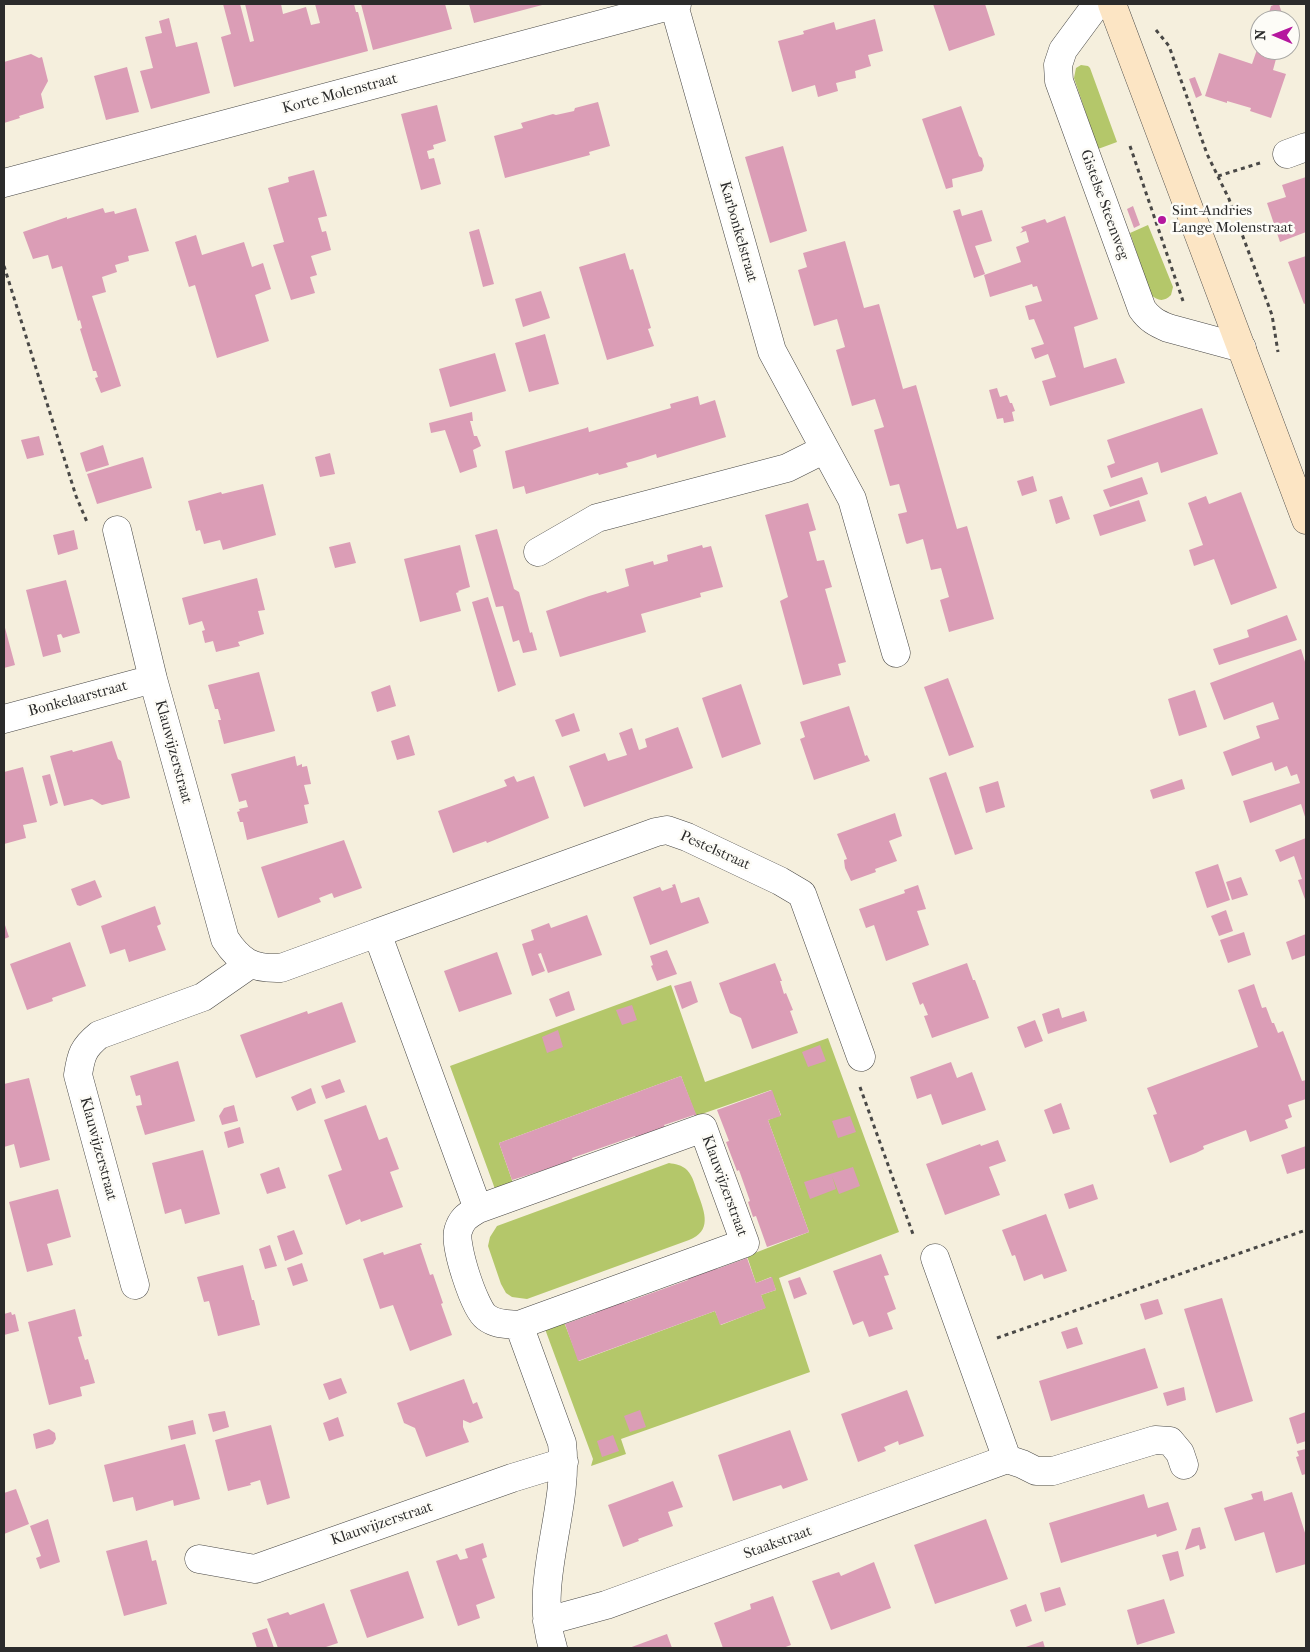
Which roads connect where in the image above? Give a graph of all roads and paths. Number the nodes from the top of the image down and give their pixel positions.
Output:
1 (675, 4) edge
2 (1097, 4) edge
3 (1112, 4) edge
4 (1154, 27) dead end
5 (1128, 139) dead end
6 (1296, 150) edge
7 (1218, 176) junction
8 (4, 183) edge
9 (4, 266) edge
10 (1196, 335) junction
11 (1242, 348) junction
12 (1278, 353) dead end
13 (825, 449) junction
14 (1306, 520) edge
15 (117, 530) joint
16 (538, 552) dead end
17 (896, 653) dead end
18 (153, 678) junction
19 (4, 718) edge
20 (377, 933) junction
21 (249, 965) junction
22 (861, 1057) joint
23 (478, 1210) junction
24 (1306, 1230) edge
25 (935, 1258) joint
26 (136, 1285) dead end
27 (520, 1325) junction
28 (968, 1348) junction
29 (1007, 1459) junction
30 (564, 1462) junction
31 (1184, 1464) dead end
32 (199, 1559) dead end
33 (547, 1620) junction
34 (553, 1648) edge

1 - 8 street, Korte Molenstraat
1 - 13 street, Karbonkelstraat
2 - 10 street, Gistelse Steenweg
3 - 11 main road
4 - 7 path
5 - 10 path
6 - 7 path
7 - 12 path
9 - 15 path
10 - 11 street, Gistelse Steenweg
11 - 14 main road
13 - 16 street
13 - 17 street, Karbonkelstraat
15 - 18 street, Klauwijzerstraat
18 - 19 street, Bonkelaarstraat
18 - 21 street, Klauwijzerstraat
20 - 21 street
20 - 22 street, Pestelstraat
20 - 23 street
21 - 26 street, Klauwijzerstraat
22 - 25 path
23 - 27 street, Klauwijzerstraat
23 - 27 street, Klauwijzerstraat
24 - 28 path
25 - 28 street
27 - 30 street
28 - 29 street
29 - 31 street
29 - 33 street, Staakstraat
30 - 32 street, Klauwijzerstraat
30 - 33 street
33 - 34 street

